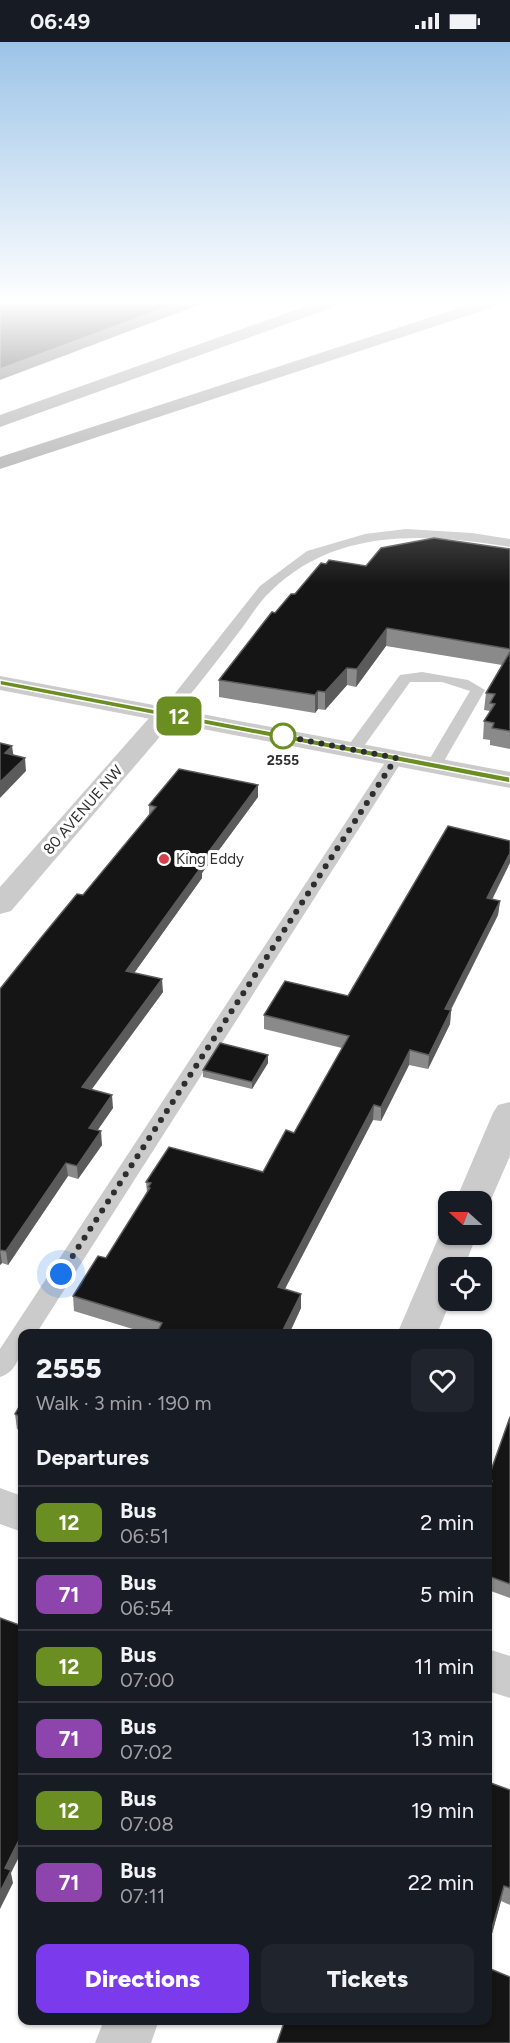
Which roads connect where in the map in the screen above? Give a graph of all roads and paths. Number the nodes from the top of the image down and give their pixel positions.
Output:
1 (66, 397) edge
2 (201, 397) edge
3 (0, 421) edge
4 (0, 463) edge
5 (510, 543) edge
6 (0, 683) edge
7 (166, 714) junction
8 (353, 750) junction
9 (396, 758) junction
10 (434, 765) junction
11 (510, 780) edge
12 (0, 905) edge
13 (510, 1113) edge
14 (478, 1191) edge
15 (454, 1245) edge
16 (25, 1329) edge
17 (419, 1329) edge
18 (18, 1340) edge
19 (0, 1368) edge
20 (0, 1506) edge
21 (18, 1513) edge
22 (492, 1671) edge
23 (510, 1677) edge
24 (130, 2025) edge
25 (123, 2043) edge

1 - 3 highway
2 - 4 highway
5 - 7 lane
6 - 7 street
7 - 8 street
7 - 12 street, 80 AVENUE NW
8 - 9 street
8 - 10 lane
9 - 10 street
9 - 16 lane
10 - 11 street
13 - 14 street
15 - 17 street
18 - 19 lane
20 - 21 street
22 - 23 street
24 - 25 street

